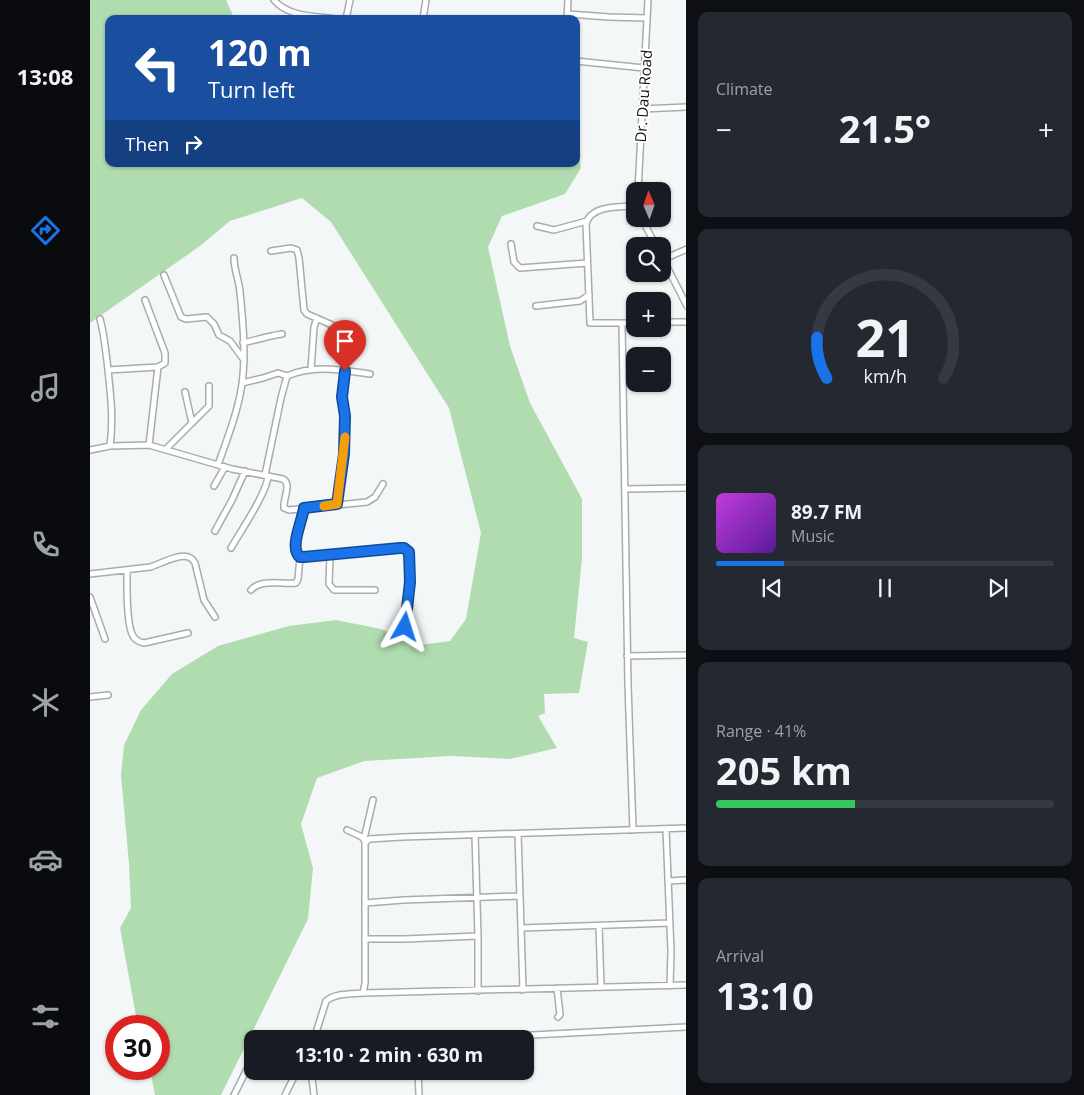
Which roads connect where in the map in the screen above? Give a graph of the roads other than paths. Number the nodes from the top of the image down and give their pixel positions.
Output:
1 (274, 0) edge
2 (350, 0) edge
3 (426, 0) edge
4 (568, 0) edge
5 (648, 0) edge
6 (309, 15) edge
7 (347, 15) edge
8 (424, 15) edge
9 (567, 15) edge
10 (580, 16) edge
11 (647, 18) junction
12 (580, 61) edge
13 (644, 68) junction
14 (686, 107) edge
15 (642, 109) junction
16 (638, 182) edge
17 (626, 207) edge
18 (587, 221) junction
19 (537, 226) dead end
20 (511, 244) dead end
21 (686, 249) edge
22 (271, 251) dead end
23 (671, 255) edge
24 (234, 258) dead end
25 (588, 263) junction
26 (671, 275) edge
27 (164, 276) dead end
28 (589, 295) junction
29 (146, 300) dead end
30 (536, 306) dead end
31 (686, 306) edge
32 (317, 318) junction
33 (100, 319) dead end
34 (671, 322) edge
35 (686, 322) edge
36 (622, 323) junction
37 (626, 323) edge
38 (282, 334) dead end
39 (354, 335) dead end
40 (244, 343) junction
41 (244, 361) junction
42 (158, 367) junction
43 (311, 369) junction
44 (108, 370) junction
45 (345, 371) junction
46 (370, 374) dead end
47 (287, 376) junction
48 (242, 382) junction
49 (209, 386) dead end
50 (185, 392) dead end
51 (192, 423) junction
52 (110, 446) junction
53 (149, 446) junction
54 (166, 449) junction
55 (90, 450) edge
56 (218, 465) junction
57 (225, 467) junction
58 (245, 472) junction
59 (266, 476) junction
60 (382, 484) dead end
61 (214, 486) dead end
62 (686, 488) edge
63 (625, 490) junction
64 (337, 504) junction
65 (304, 508) junction
66 (215, 531) dead end
67 (230, 548) dead end
68 (330, 555) junction
69 (300, 557) junction
70 (126, 571) junction
71 (90, 574) edge
72 (251, 590) dead end
73 (375, 590) dead end
74 (90, 597) edge
75 (215, 617) dead end
76 (405, 627) dead end
77 (188, 633) dead end
78 (105, 639) dead end
79 (686, 655) edge
80 (627, 656) junction
81 (108, 695) dead end
82 (90, 697) edge
83 (373, 800) dead end
84 (686, 828) edge
85 (347, 830) dead end
86 (633, 830) junction
87 (666, 830) junction
88 (518, 834) junction
89 (475, 835) junction
90 (365, 840) junction
91 (686, 880) edge
92 (668, 881) junction
93 (519, 896) junction
94 (477, 898) junction
95 (365, 903) junction
96 (670, 923) junction
97 (599, 926) junction
98 (521, 928) junction
99 (478, 936) junction
100 (366, 939) junction
101 (686, 985) edge
102 (670, 986) junction
103 (601, 987) junction
104 (557, 988) junction
105 (523, 990) junction
106 (478, 991) junction
107 (363, 993) junction
108 (558, 1017) dead end
109 (686, 1027) edge
110 (317, 1030) edge
111 (534, 1035) edge
112 (244, 1074) edge
113 (292, 1080) edge
114 (312, 1080) edge
115 (418, 1080) edge
116 (234, 1095) edge
117 (285, 1095) edge
118 (314, 1095) edge
119 (419, 1095) edge

1 - 6 street
2 - 7 street
3 - 8 street
4 - 9 street
5 - 11 street, Dr. Dau Road
10 - 11 street
11 - 13 street, Dr. Dau Road
12 - 13 street
13 - 15 street, Dr. Dau Road
14 - 15 street
15 - 16 street, Dr. Dau Road
17 - 18 street
18 - 19 street
18 - 25 street
20 - 25 street
21 - 23 street
22 - 32 street
24 - 40 street
25 - 28 street
26 - 31 street
27 - 41 street
28 - 30 street
28 - 36 street
29 - 42 street
32 - 39 street
32 - 43 street
33 - 44 street
34 - 35 street
36 - 37 street
36 - 63 street
38 - 40 street
40 - 41 street
41 - 48 street
42 - 44 street
42 - 53 street
43 - 45 street
43 - 47 street
44 - 52 street
45 - 46 street
45 - 64 street
47 - 48 street
47 - 59 street
48 - 56 street
49 - 51 street
50 - 51 street
51 - 54 street
52 - 53 street
52 - 55 street
53 - 54 street
54 - 56 street
56 - 57 street
57 - 58 street
57 - 61 street
58 - 59 street
58 - 66 street
59 - 65 street
59 - 67 street
60 - 64 street
62 - 63 street
63 - 80 street
64 - 65 street
65 - 69 street
68 - 69 street
68 - 73 street
68 - 76 street
69 - 72 street
70 - 71 street
70 - 75 street
70 - 77 street
74 - 78 street
79 - 80 street
80 - 86 street
81 - 82 street
83 - 90 street
84 - 87 street
85 - 90 street
86 - 87 street
86 - 88 street
87 - 92 street
88 - 89 street
88 - 93 street
89 - 90 street
89 - 94 street
90 - 95 street
91 - 92 street
92 - 96 street
93 - 94 street
93 - 98 street
94 - 95 street
94 - 99 street
95 - 100 street
96 - 97 street
96 - 102 street
97 - 98 street
97 - 103 street
98 - 105 street
99 - 100 street
99 - 106 street
100 - 107 street
101 - 102 street
102 - 103 street
103 - 104 street
104 - 105 street
104 - 108 street
105 - 106 street
106 - 107 street
107 - 110 street
109 - 111 street
112 - 116 street
113 - 117 street
114 - 118 street
115 - 119 street

